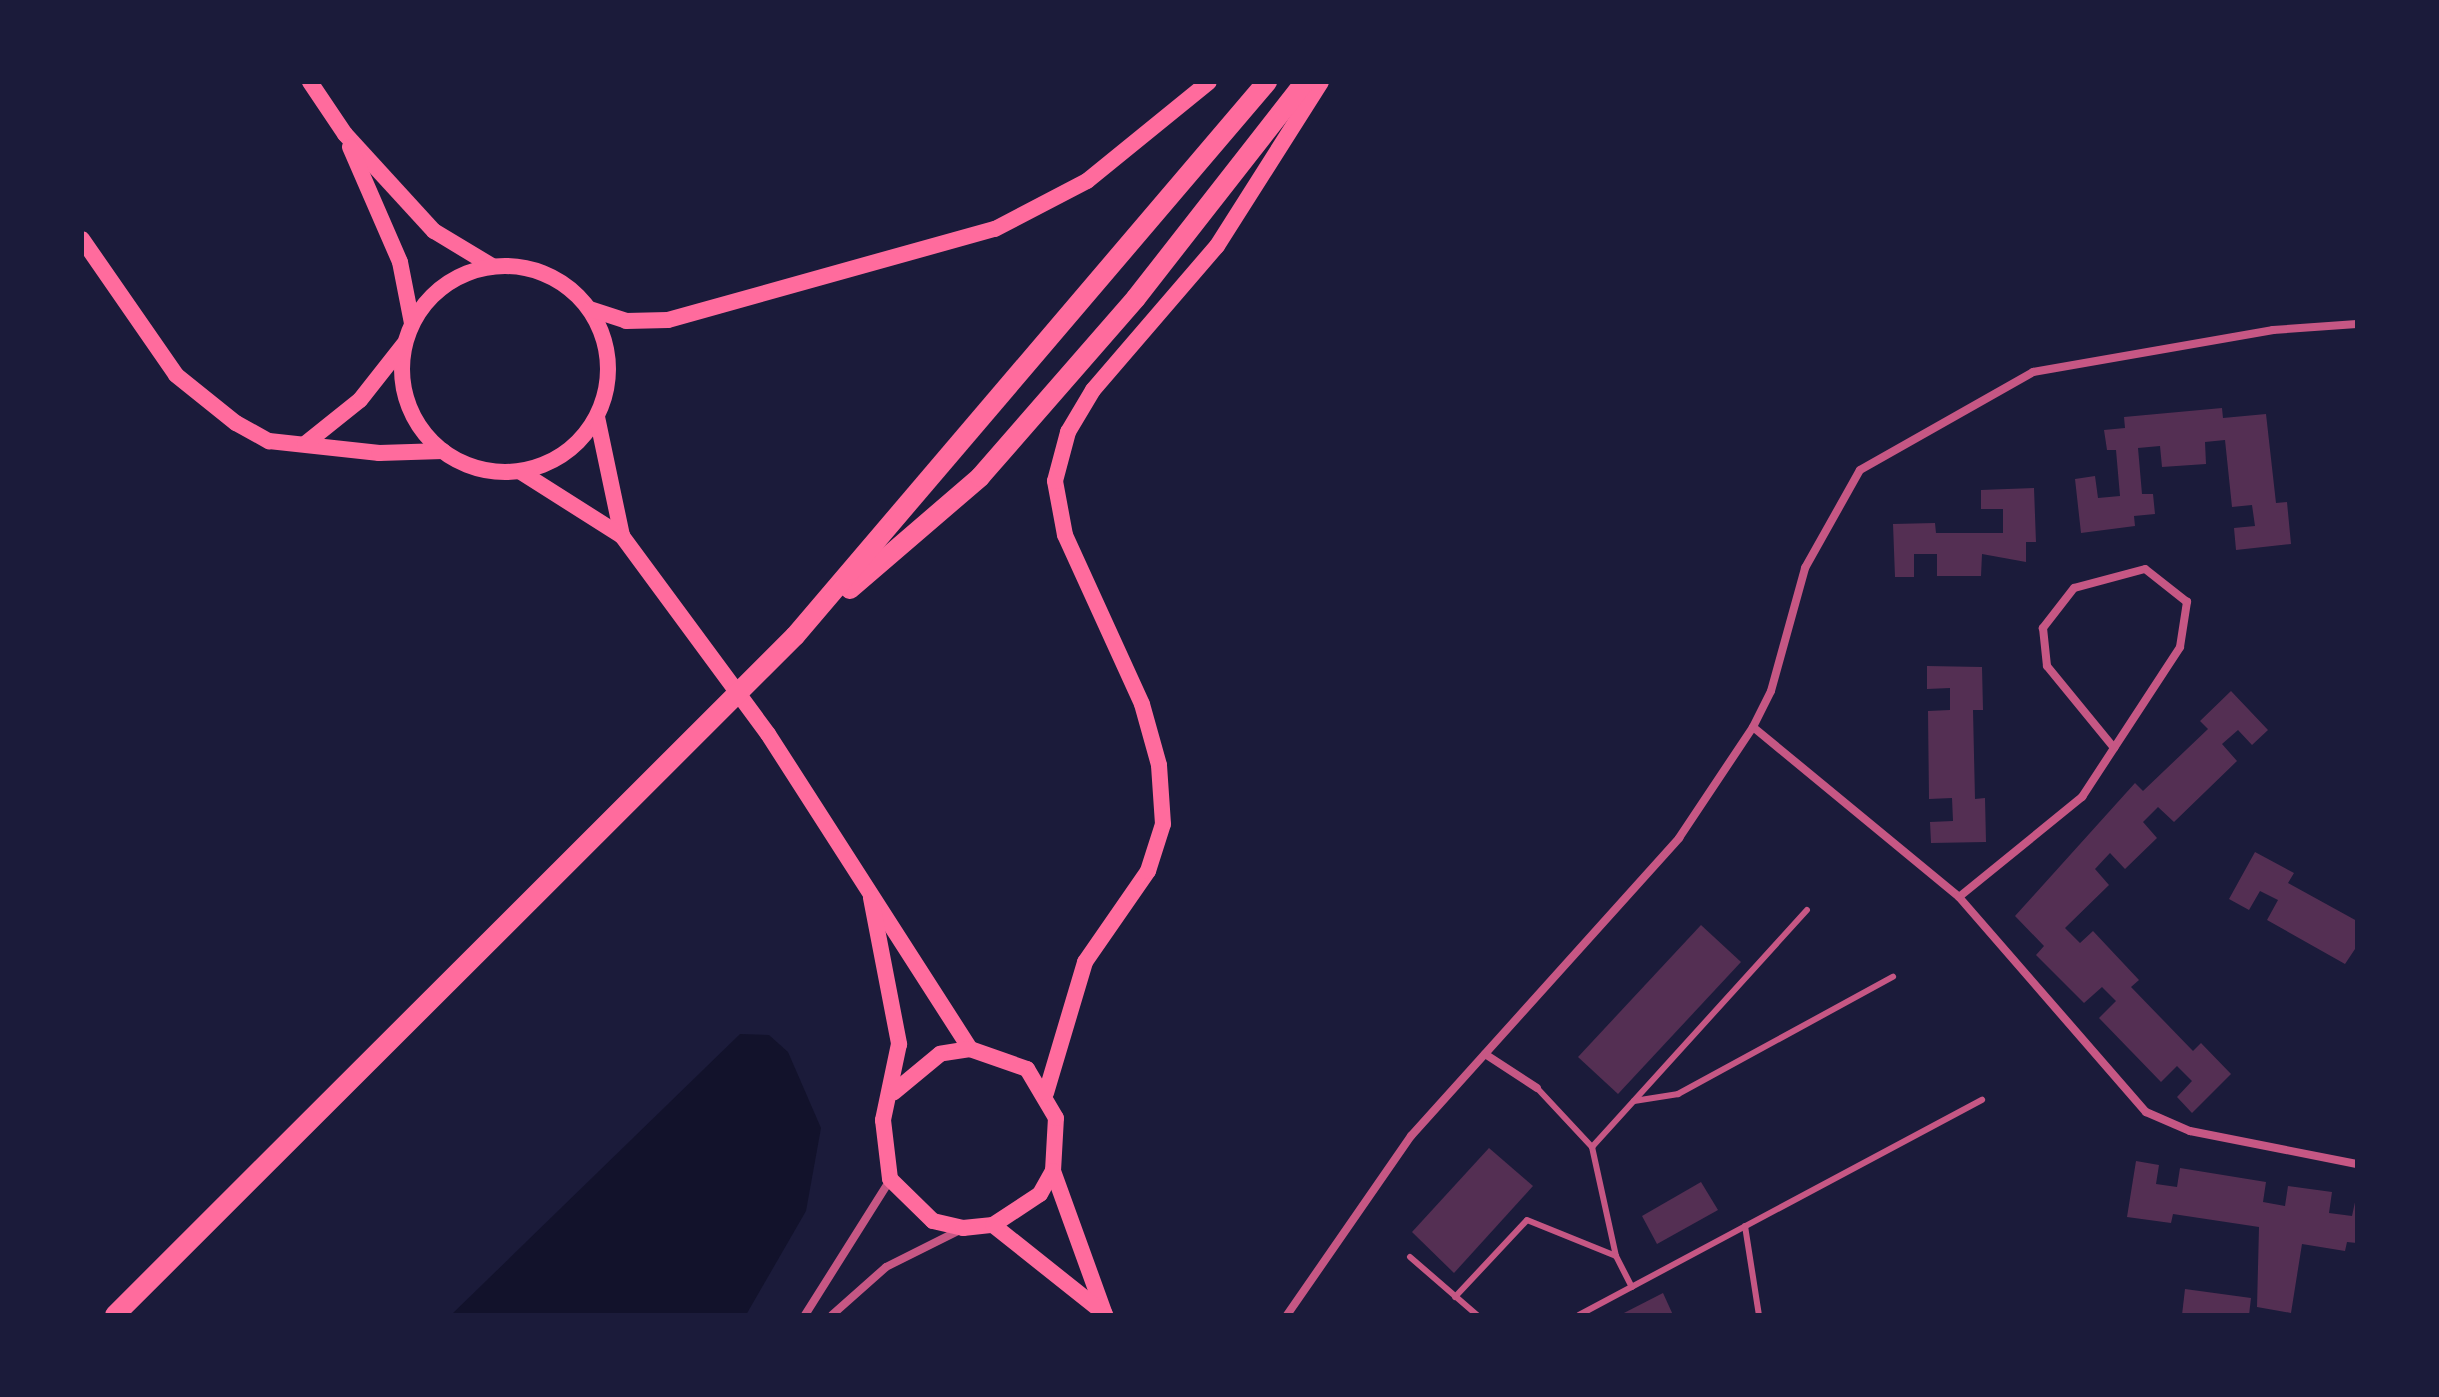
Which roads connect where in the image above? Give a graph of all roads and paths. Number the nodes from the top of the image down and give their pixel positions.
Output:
1 (310, 82) edge
2 (1209, 82) edge
3 (1267, 82) edge
4 (1305, 82) edge
5 (1321, 82) edge
6 (345, 134) junction
7 (82, 239) edge
8 (492, 266) junction
9 (590, 309) junction
10 (412, 323) junction
11 (2357, 324) edge
12 (405, 343) junction
13 (597, 417) junction
14 (305, 444) junction
15 (443, 451) junction
16 (521, 472) junction
17 (622, 536) junction
18 (795, 636) junction
19 (1753, 727) junction
20 (2114, 748) junction
21 (1959, 897) junction
22 (871, 898) junction
23 (1807, 910) dead end
24 (1893, 977) dead end
25 (970, 1049) junction
26 (1485, 1054) junction
27 (1537, 1088) joint
28 (894, 1092) junction
29 (1046, 1093) junction
30 (1982, 1100) dead end
31 (1634, 1101) junction
32 (1592, 1147) junction
33 (2357, 1164) edge
34 (1053, 1171) junction
35 (890, 1179) junction
36 (993, 1225) junction
37 (1745, 1226) junction
38 (963, 1228) junction
39 (1616, 1256) junction
40 (1410, 1257) dead end
41 (1632, 1287) junction
42 (1455, 1297) junction
43 (115, 1315) edge
44 (805, 1315) edge
45 (832, 1315) edge
46 (1106, 1315) edge
47 (1287, 1315) edge
48 (1477, 1315) edge
49 (1579, 1315) edge
50 (1759, 1315) edge

1 - 6 main road
2 - 9 main road
3 - 18 main road
4 - 18 main road
5 - 29 main road
6 - 8 main road
6 - 10 main road
7 - 14 main road
8 - 9 main road
8 - 10 main road
9 - 13 main road
10 - 12 main road
11 - 19 street
12 - 14 main road
12 - 15 main road
13 - 16 main road
13 - 17 main road
14 - 15 main road
15 - 16 main road
16 - 17 main road
17 - 22 main road
18 - 43 main road
19 - 21 street
19 - 26 street
20 - 20 street
20 - 21 street
21 - 33 street
22 - 25 main road
22 - 28 main road
23 - 31 lane
24 - 31 lane
25 - 28 main road
25 - 29 main road
26 - 27 street
26 - 47 street
27 - 32 lane
28 - 35 main road
29 - 34 main road
30 - 37 lane
31 - 32 lane
32 - 39 lane
34 - 36 main road
34 - 46 main road
35 - 38 main road
35 - 44 street
36 - 38 main road
36 - 46 main road
37 - 41 lane
37 - 50 lane
38 - 45 street
39 - 41 lane
39 - 42 lane
40 - 42 lane
41 - 49 lane
42 - 48 lane

